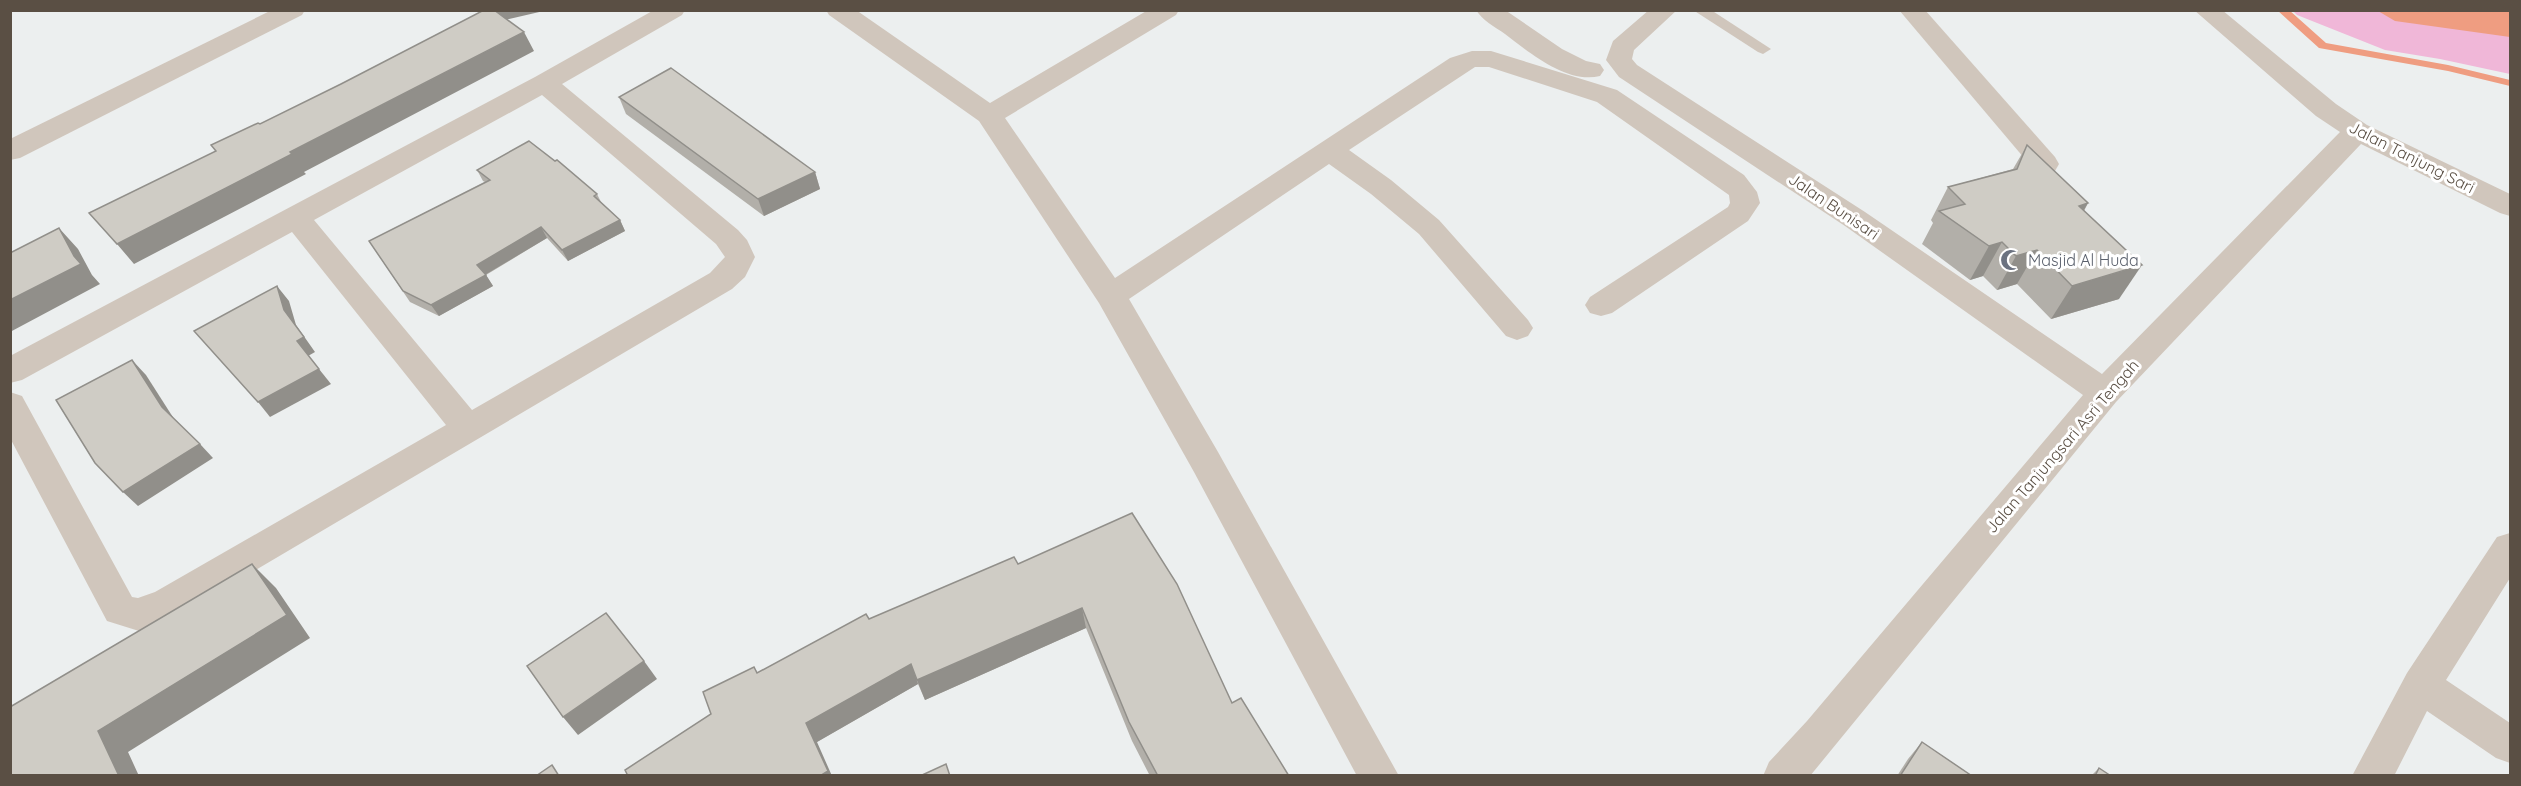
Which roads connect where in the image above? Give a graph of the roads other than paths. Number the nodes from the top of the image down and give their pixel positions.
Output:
1 (293, 10) edge
2 (673, 10) edge
3 (838, 10) edge
4 (1167, 10) edge
5 (1488, 10) edge
6 (1665, 10) edge
7 (1700, 10) edge
8 (1911, 10) edge
9 (2206, 10) edge
10 (1763, 49) dead end
11 (1628, 71) junction
12 (544, 83) junction
13 (989, 115) junction
14 (2357, 131) junction
15 (10, 151) edge
16 (1331, 151) junction
17 (2044, 164) edge
18 (2511, 206) edge
19 (296, 216) junction
20 (1111, 296) junction
21 (1601, 305) dead end
22 (1517, 327) dead end
23 (10, 371) edge
24 (2104, 393) junction
25 (10, 405) edge
26 (470, 429) junction
27 (2511, 549) edge
28 (2421, 685) junction
29 (2511, 745) edge
30 (1379, 776) edge
31 (1783, 776) edge
32 (2372, 776) edge

1 - 15 street
2 - 12 street
3 - 13 street
4 - 13 street
5 - 11 street
6 - 11 street
7 - 10 lane
8 - 17 street
9 - 14 street, Jalan Tanjung Sari
11 - 24 street, Jalan Bunisari
12 - 19 street
12 - 26 street
13 - 20 street
14 - 18 street, Jalan Tanjung Sari
14 - 24 street, Jalan Tanjungsari Asri Tengah
16 - 20 street
16 - 21 street
16 - 22 street
19 - 23 street
19 - 26 street
20 - 30 street
24 - 31 street, Jalan Tanjungsari Asri Tengah
25 - 26 street
27 - 28 street
28 - 29 street
28 - 32 street

